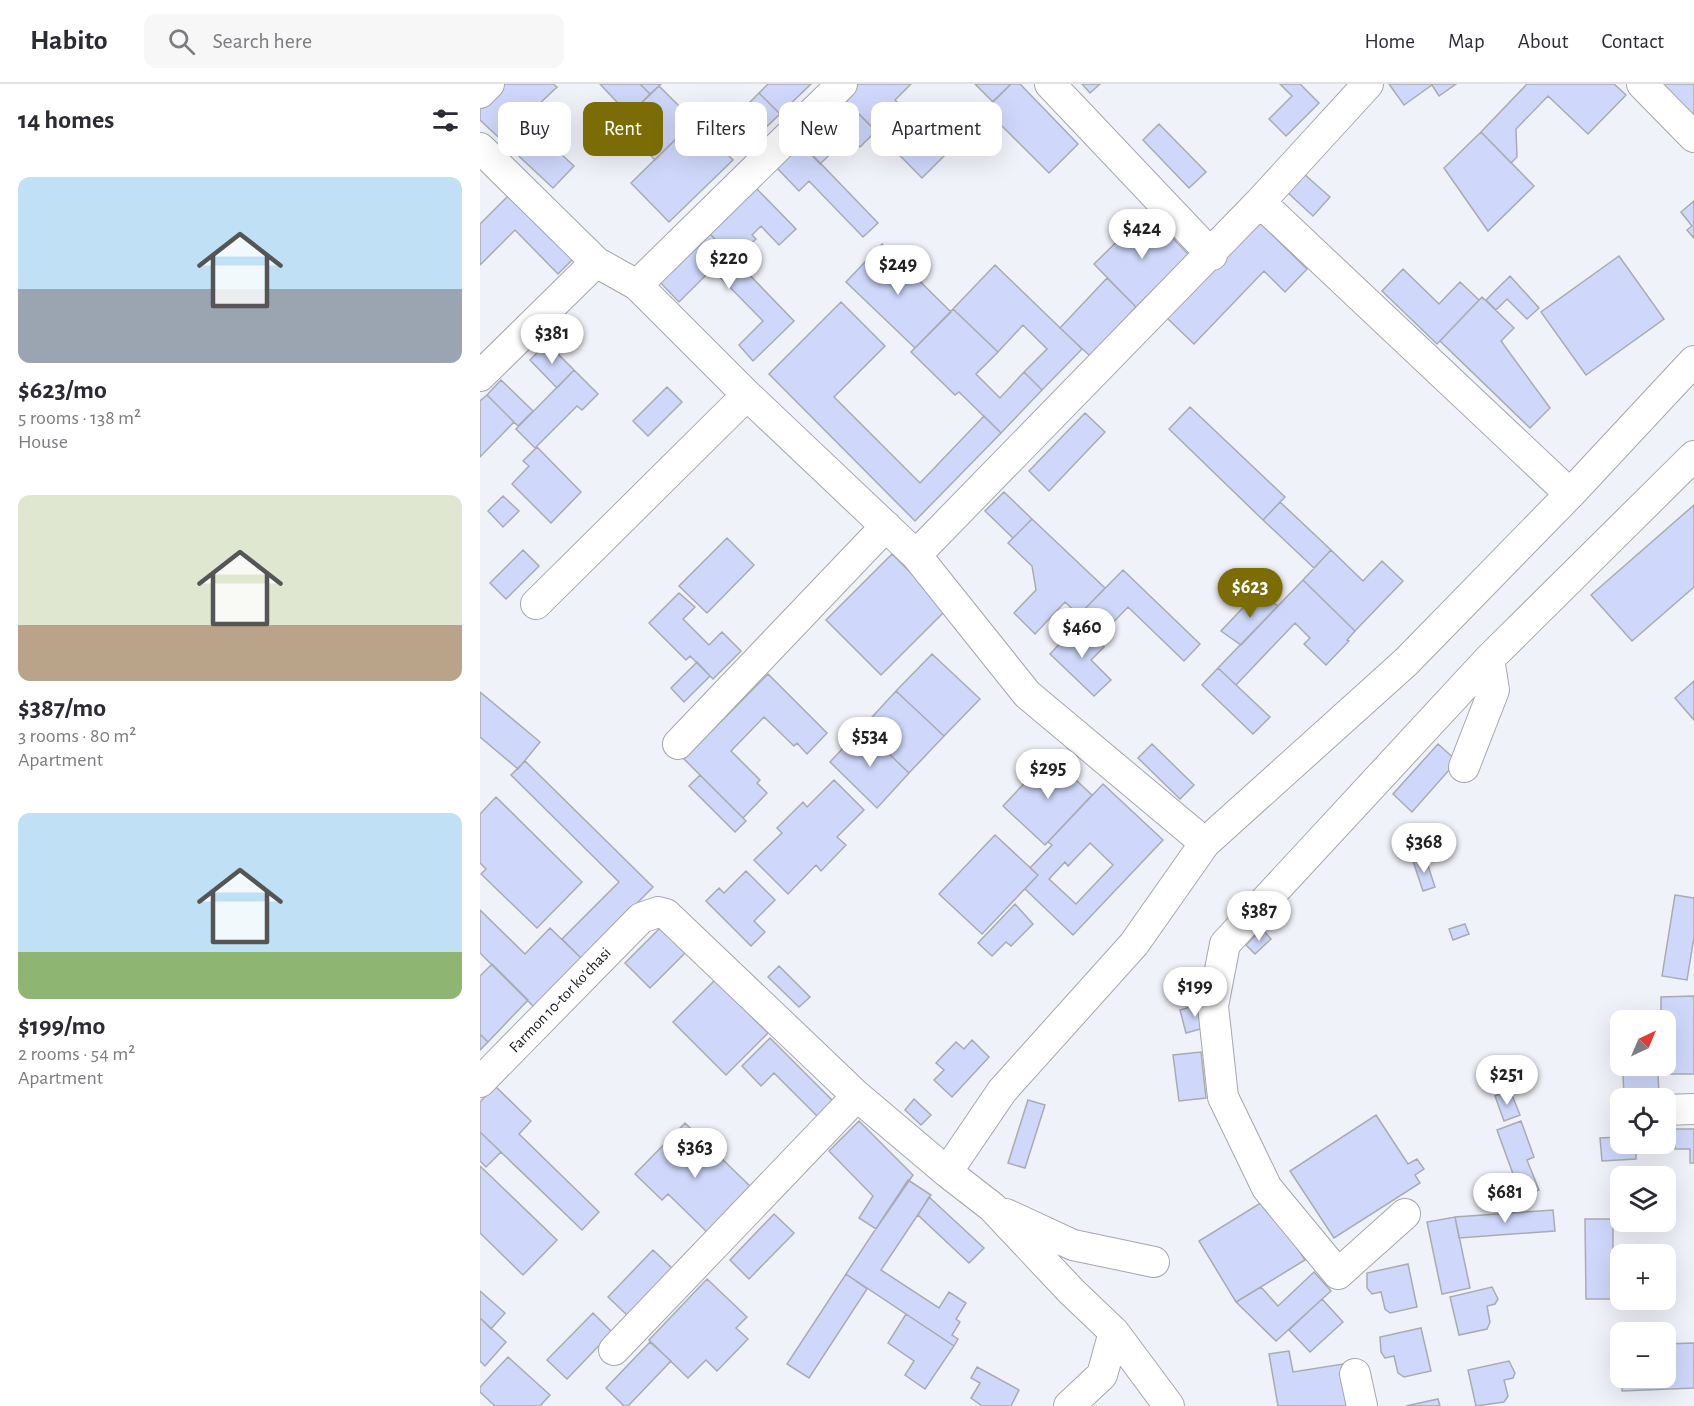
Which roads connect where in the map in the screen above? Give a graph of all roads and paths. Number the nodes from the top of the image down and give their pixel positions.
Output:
1 (489, 84) edge
2 (842, 84) edge
3 (1050, 84) edge
4 (1368, 84) edge
5 (1642, 84) edge
6 (480, 93) edge
7 (1694, 137) edge
8 (480, 148) edge
9 (1260, 202) junction
10 (1212, 255) junction
11 (596, 262) junction
12 (638, 285) junction
13 (1694, 361) edge
14 (480, 376) edge
15 (747, 395) junction
16 (1694, 456) edge
17 (1570, 495) junction
18 (886, 526) junction
19 (916, 555) junction
20 (536, 604) dead end
21 (1489, 659) junction
22 (678, 744) dead end
23 (1464, 766) dead end
24 (1205, 843) junction
25 (480, 1082) edge
26 (857, 1096) junction
27 (1694, 1109) edge
28 (1676, 1110) edge
29 (947, 1172) junction
30 (992, 1207) junction
31 (1405, 1214) dead end
32 (1154, 1262) dead end
33 (1114, 1332) junction
34 (614, 1350) dead end
35 (1354, 1374) dead end
36 (1069, 1406) edge
37 (1169, 1406) edge
38 (1362, 1406) edge

1 - 6 street
2 - 12 street
3 - 10 street
4 - 9 street
5 - 7 street
8 - 11 street
9 - 10 street
9 - 17 street
10 - 19 street
11 - 12 street
11 - 14 street
12 - 15 street
13 - 17 street
15 - 18 street
15 - 20 street
16 - 21 street
17 - 24 street
18 - 19 street
18 - 22 street
19 - 24 street
21 - 23 street
21 - 31 street
24 - 29 street
25 - 26 street, Farmon 10-tor koʻchasi
26 - 29 street
26 - 34 street
27 - 28 street
29 - 30 street
30 - 32 street
30 - 33 street
33 - 36 street
33 - 37 street
35 - 38 street

